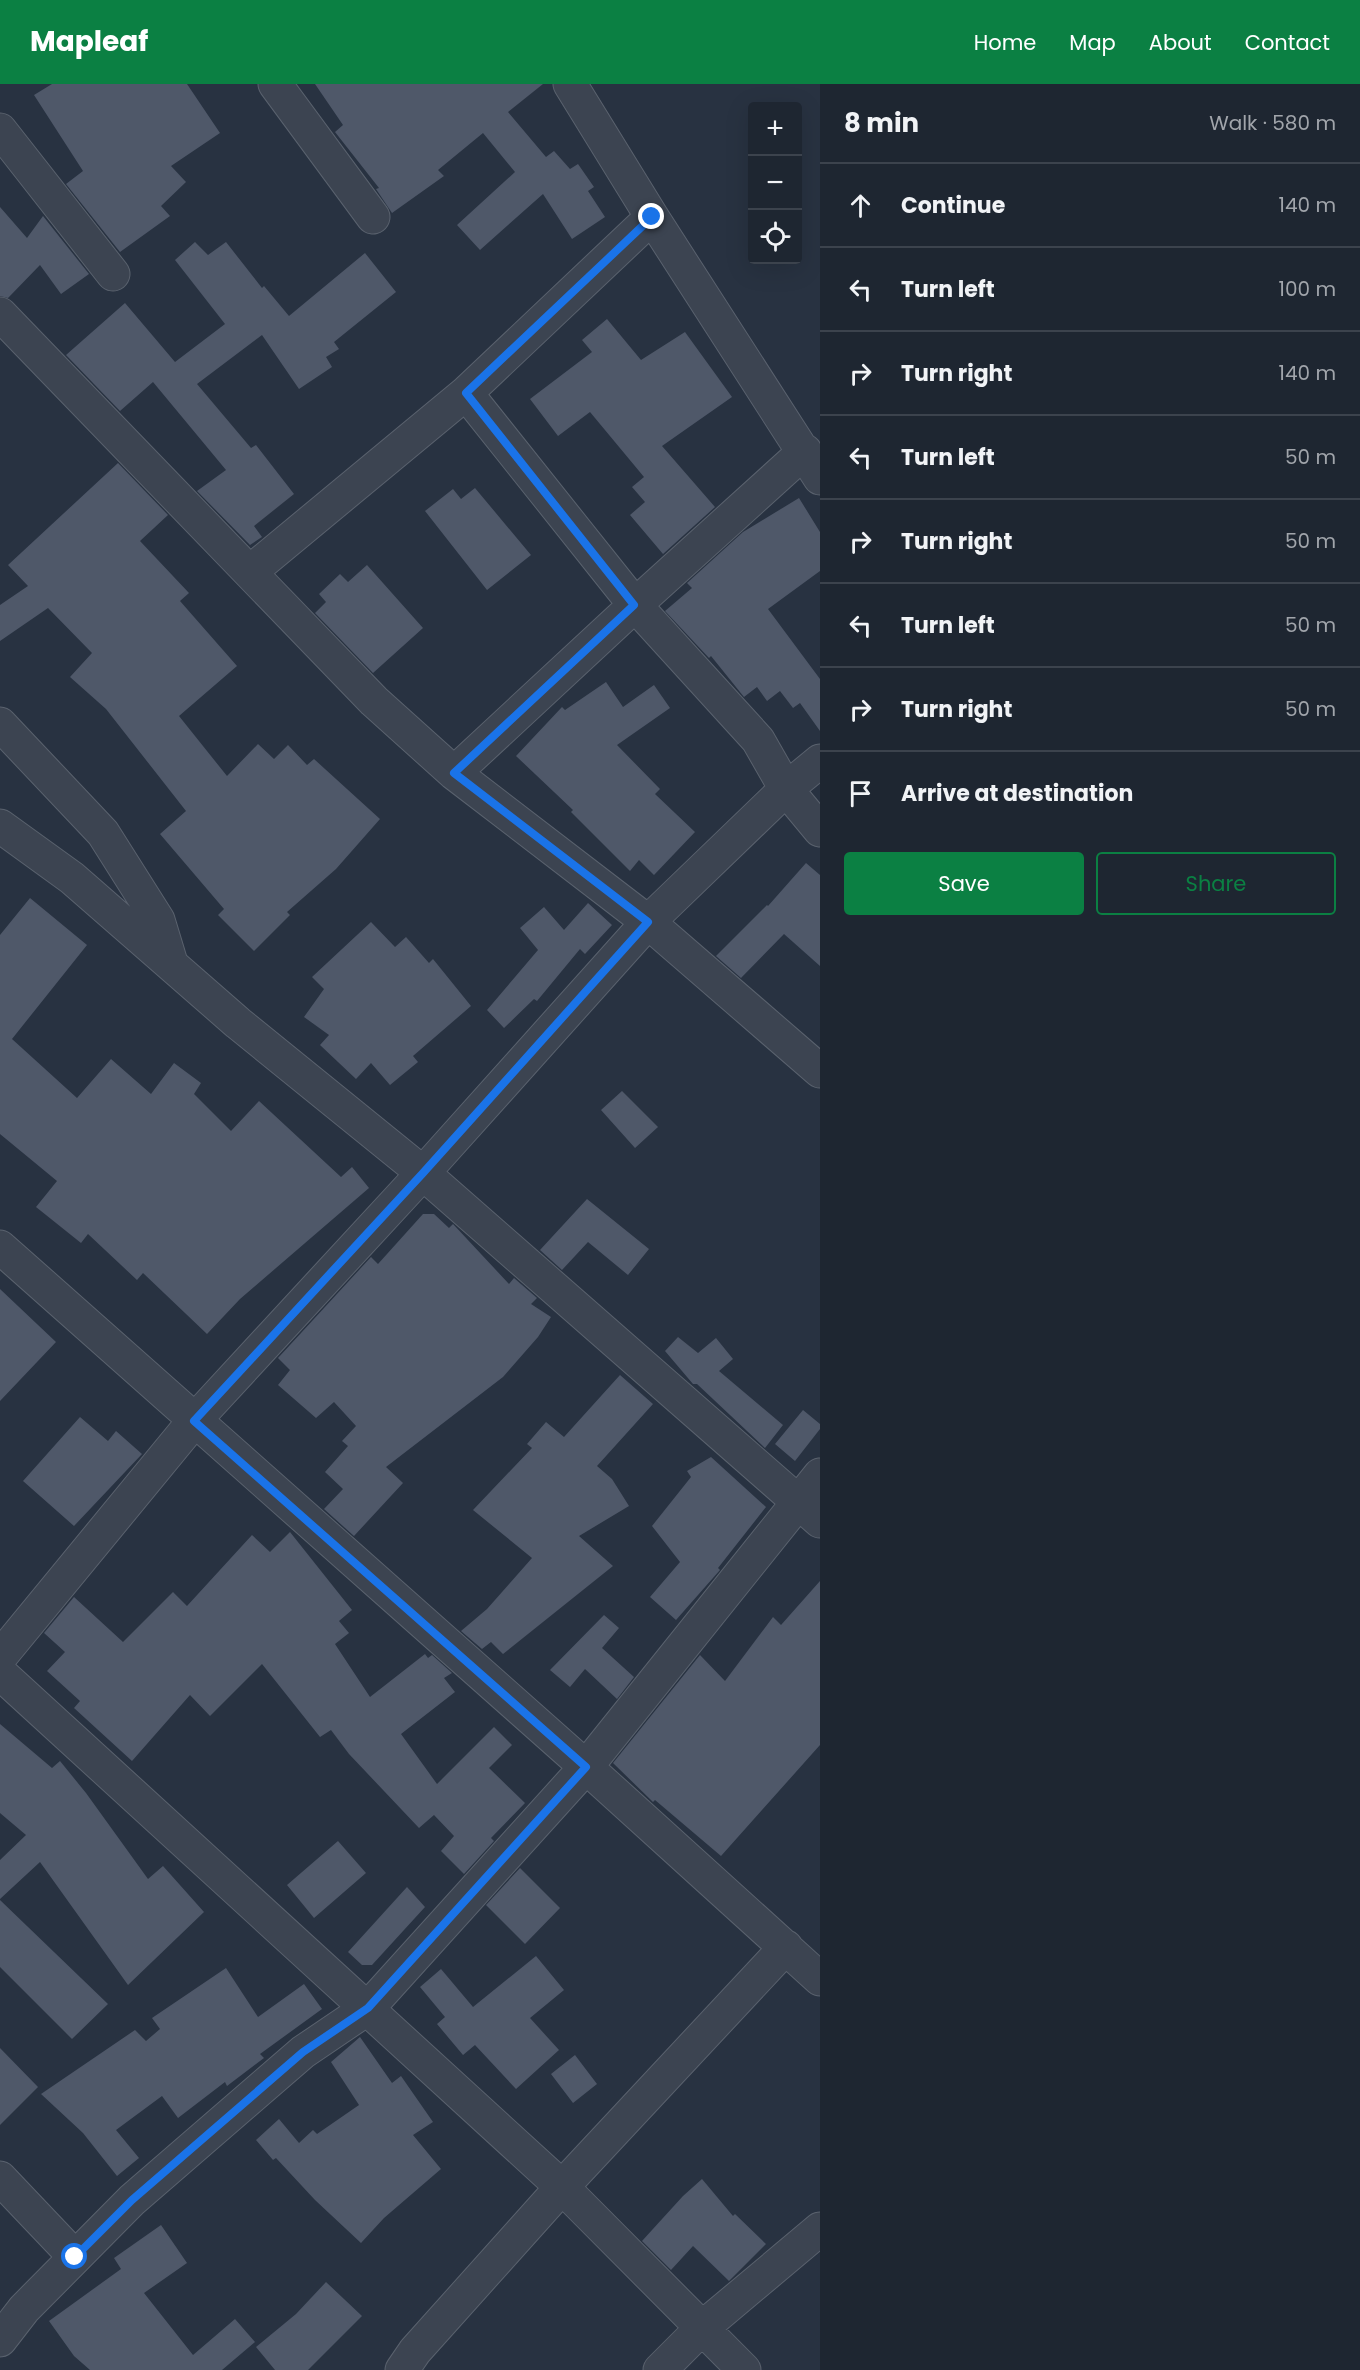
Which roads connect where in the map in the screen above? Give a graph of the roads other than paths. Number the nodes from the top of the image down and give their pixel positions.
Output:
1 (275, 84) edge
2 (570, 84) edge
3 (0, 130) edge
4 (373, 217) dead end
5 (652, 217) junction
6 (113, 274) dead end
7 (0, 314) edge
8 (466, 393) junction
9 (812, 465) edge
10 (250, 572) junction
11 (634, 605) junction
12 (0, 724) edge
13 (820, 761) edge
14 (454, 773) junction
15 (786, 789) junction
16 (0, 826) edge
17 (820, 830) edge
18 (648, 922) junction
19 (171, 963) junction
20 (820, 1071) edge
21 (423, 1173) junction
22 (0, 1247) edge
23 (194, 1421) junction
24 (820, 1475) edge
25 (809, 1511) edge
26 (0, 1657) edge
27 (0, 1673) edge
28 (586, 1767) junction
29 (786, 1947) junction
30 (820, 1979) edge
31 (368, 2008) junction
32 (0, 2178) edge
33 (562, 2187) junction
34 (820, 2229) edge
35 (75, 2257) junction
36 (702, 2328) junction
37 (0, 2340) edge
38 (402, 2370) edge
39 (660, 2370) edge
40 (744, 2370) edge

1 - 4 street
2 - 5 street
3 - 6 street
5 - 8 street
5 - 9 street
7 - 10 street
8 - 10 street
8 - 11 street
9 - 11 street
10 - 14 street
11 - 14 street
11 - 15 street
12 - 19 street
13 - 15 street
14 - 18 street
15 - 17 street
15 - 18 street
16 - 19 street
18 - 20 street
18 - 21 street
19 - 21 street
21 - 23 street
21 - 25 street
22 - 23 street
23 - 26 street
23 - 28 street
24 - 25 street
25 - 28 street
27 - 31 street
28 - 29 street
28 - 31 street
29 - 30 street
29 - 33 street
31 - 33 street
31 - 35 street
32 - 35 street
33 - 36 street
33 - 38 street
34 - 36 street
35 - 37 street
36 - 39 street
36 - 40 street

